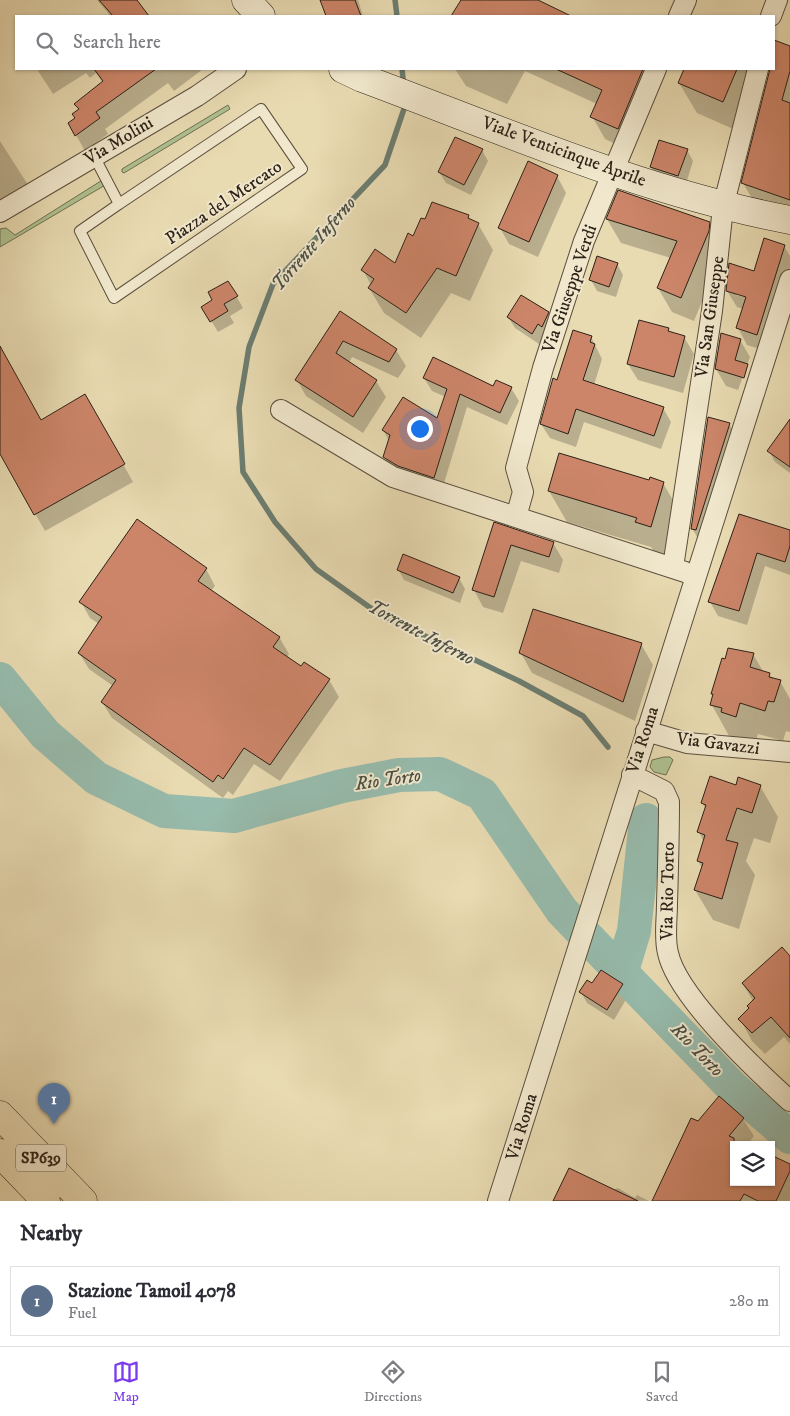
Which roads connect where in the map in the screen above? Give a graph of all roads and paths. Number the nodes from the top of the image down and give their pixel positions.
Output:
1 (686, 0) edge
2 (777, 0) edge
3 (679, 15) edge
4 (771, 15) edge
5 (235, 70) edge
6 (656, 70) edge
7 (758, 70) edge
8 (353, 74) edge
9 (94, 156) junction
10 (613, 171) junction
11 (119, 204) junction
12 (723, 207) junction
13 (0, 212) edge
14 (790, 220) edge
15 (790, 280) edge
16 (281, 410) dead end
17 (516, 517) junction
18 (673, 568) junction
19 (696, 575) junction
20 (646, 731) junction
21 (790, 752) edge
22 (632, 775) junction
23 (790, 1101) edge
24 (0, 1115) edge
25 (0, 1153) edge
26 (46, 1201) edge
27 (83, 1201) edge
28 (498, 1201) edge

1 - 3 street
2 - 4 street
5 - 9 street, Via Molini
6 - 10 street, Via Giuseppe Verdi
7 - 12 street, Via San Giuseppe
8 - 10 main road, Viale Venticinque Aprile
9 - 11 lane
9 - 13 street, Via Molini
10 - 12 main road, Viale Venticinque Aprile
10 - 17 street, Via Giuseppe Verdi
11 - 11 lane, Piazza del Mercato
12 - 14 main road, Viale Venticinque Aprile
12 - 18 street, Via San Giuseppe
15 - 19 street, Via Roma
16 - 17 street
17 - 18 street
18 - 19 street
19 - 20 street, Via Roma
20 - 21 street, Via Gavazzi
20 - 22 street, Via Roma
22 - 23 street, Via Rio Torto
22 - 28 street, Via Roma
24 - 27 main road, SP639
25 - 26 main road, SP639

